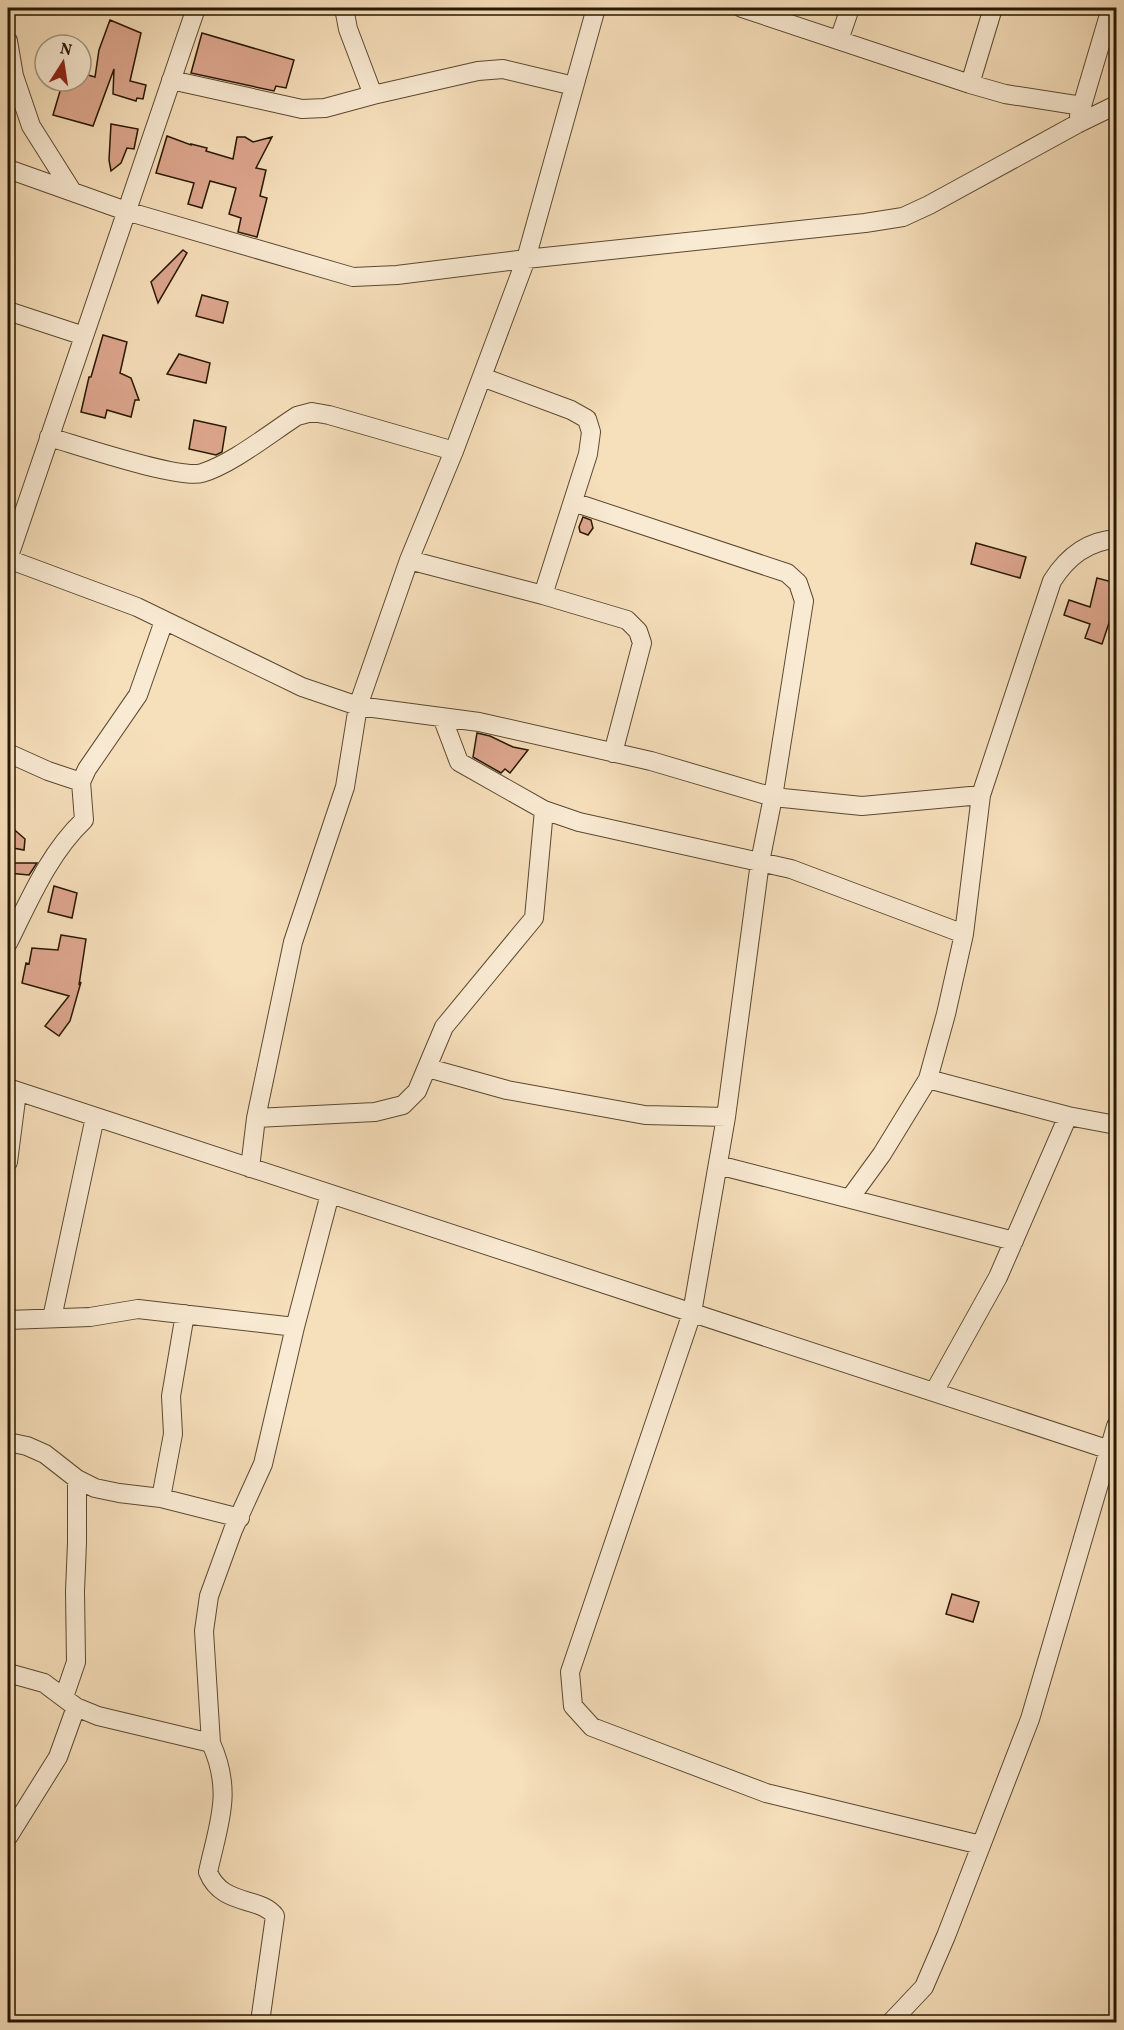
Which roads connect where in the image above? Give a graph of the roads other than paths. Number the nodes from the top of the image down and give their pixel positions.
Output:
1 (196, 8) edge
2 (344, 8) edge
3 (596, 8) edge
4 (742, 8) edge
5 (850, 8) edge
6 (993, 8) edge
7 (1111, 8) edge
8 (839, 40) junction
9 (8, 41) edge
10 (171, 80) junction
11 (970, 84) junction
12 (574, 86) junction
13 (373, 95) junction
14 (1116, 105) edge
15 (1082, 106) junction
16 (1077, 124) junction
17 (8, 169) edge
18 (72, 191) junction
19 (126, 211) junction
20 (526, 259) junction
21 (8, 311) edge
22 (84, 336) junction
23 (482, 377) junction
24 (49, 437) junction
25 (454, 451) junction
26 (573, 502) junction
27 (1116, 540) edge
28 (8, 559) edge
29 (408, 560) junction
30 (543, 595) junction
31 (164, 621) junction
32 (358, 706) junction
33 (442, 717) junction
34 (8, 753) edge
35 (613, 753) junction
36 (81, 782) junction
37 (981, 795) junction
38 (773, 797) junction
39 (544, 810) junction
40 (760, 862) junction
41 (964, 934) junction
42 (8, 943) edge
43 (428, 1068) junction
44 (928, 1079) junction
45 (12, 1090) edge
46 (1068, 1116) junction
47 (94, 1117) junction
48 (726, 1117) junction
49 (255, 1118) junction
50 (1116, 1125) edge
51 (8, 1162) edge
52 (717, 1165) junction
53 (250, 1168) junction
54 (330, 1194) junction
55 (850, 1198) junction
56 (1014, 1241) junction
57 (692, 1313) junction
58 (185, 1314) junction
59 (52, 1318) junction
60 (8, 1320) edge
61 (295, 1327) junction
62 (934, 1392) junction
63 (1116, 1426) edge
64 (8, 1442) edge
65 (1112, 1451) edge
66 (77, 1479) junction
67 (161, 1498) junction
68 (240, 1518) junction
69 (8, 1673) edge
70 (70, 1702) junction
71 (212, 1743) junction
72 (8, 1838) edge
73 (981, 1845) junction
74 (260, 2022) edge
75 (891, 2022) edge

1 - 10 street
2 - 13 street
3 - 12 street
4 - 8 street
5 - 8 street
6 - 11 street
7 - 15 street
8 - 11 street
9 - 18 street
10 - 13 street
10 - 19 street
11 - 15 street
12 - 13 street
12 - 20 street
14 - 16 street
15 - 16 street
16 - 20 street
17 - 18 street
18 - 19 street
19 - 20 street
19 - 22 street
20 - 23 street
21 - 22 street
22 - 24 street
23 - 25 street
23 - 26 street
24 - 25 street
24 - 28 street
25 - 29 street
26 - 30 street
26 - 38 street
27 - 37 street
28 - 31 street
29 - 30 street
29 - 32 street
30 - 35 street
31 - 32 street
31 - 36 street
32 - 33 street
32 - 49 street
33 - 35 street
33 - 39 street
34 - 36 street
35 - 38 street
36 - 42 street
37 - 38 street
37 - 41 street
38 - 40 street
39 - 40 street
39 - 43 street
40 - 41 street
40 - 48 street
41 - 44 street
43 - 48 street
43 - 49 street
44 - 46 street
44 - 55 street
45 - 47 street
45 - 51 street
46 - 50 street
46 - 56 street
47 - 53 street
47 - 59 street
48 - 52 street
49 - 53 street
52 - 55 street
52 - 57 street
53 - 54 street
54 - 57 street
54 - 61 street
55 - 56 street
56 - 62 street
57 - 62 street
57 - 73 street
58 - 59 street
58 - 61 street
58 - 67 street
59 - 60 street
61 - 68 street
62 - 65 street
63 - 65 street
64 - 66 street
65 - 73 street
66 - 67 street
66 - 70 street
67 - 68 street
68 - 71 street
69 - 70 street
70 - 71 street
70 - 72 street
71 - 74 street
73 - 75 street

